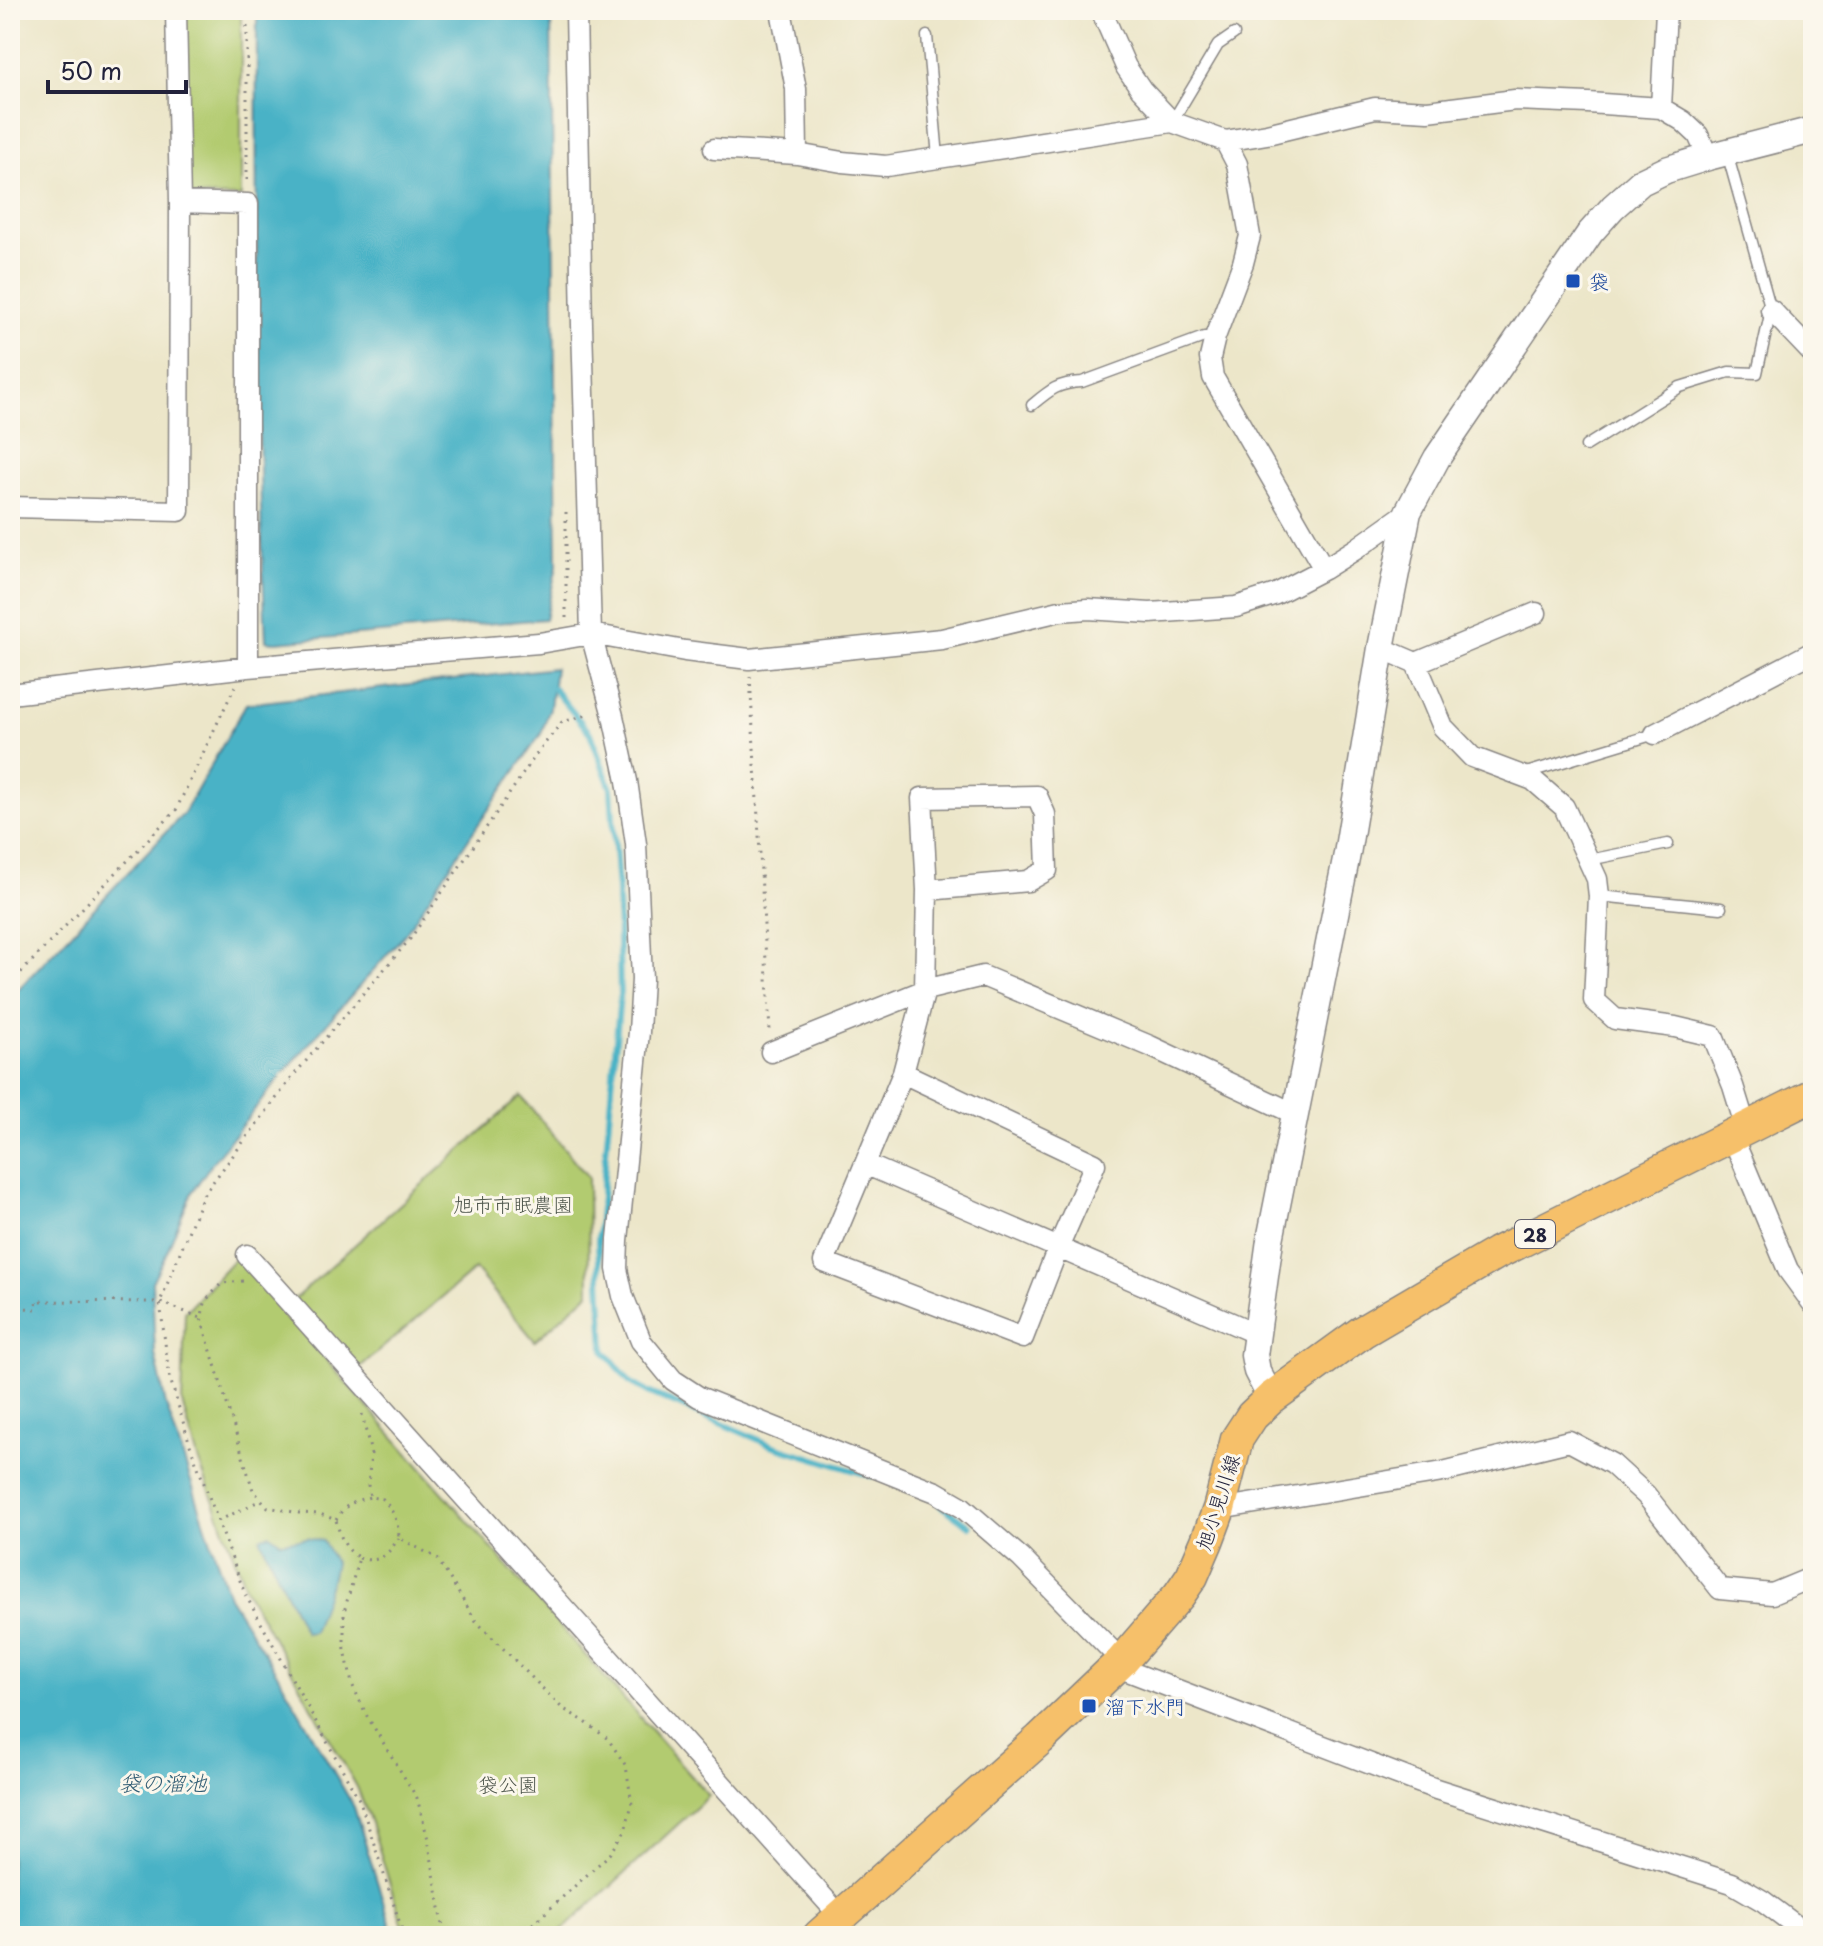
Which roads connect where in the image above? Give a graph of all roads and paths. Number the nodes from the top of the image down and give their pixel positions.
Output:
1 (176, 10) edge
2 (247, 10) edge
3 (576, 10) edge
4 (781, 10) edge
5 (1101, 10) edge
6 (1666, 10) edge
7 (1234, 34) dead end
8 (927, 36) dead end
9 (1661, 108) junction
10 (1172, 122) junction
11 (1813, 130) edge
12 (1225, 141) junction
13 (714, 149) dead end
14 (797, 154) junction
15 (1718, 155) junction
16 (938, 157) junction
17 (180, 202) junction
18 (248, 204) junction
19 (1771, 310) junction
20 (1215, 337) junction
21 (1813, 354) edge
22 (1032, 405) dead end
23 (1586, 446) dead end
24 (567, 497) dead end
25 (10, 507) edge
26 (1408, 512) junction
27 (1324, 569) junction
28 (1536, 613) dead end
29 (566, 625) dead end
30 (591, 634) junction
31 (1381, 648) junction
32 (1813, 652) edge
33 (749, 659) junction
34 (1416, 663) junction
35 (242, 675) junction
36 (10, 694) edge
37 (611, 708) junction
38 (1655, 734) joint
39 (1519, 775) junction
40 (1668, 844) dead end
41 (1589, 860) junction
42 (927, 890) junction
43 (1599, 896) junction
44 (1721, 908) dead end
45 (10, 984) edge
46 (925, 990) junction
47 (771, 1052) joint
48 (903, 1073) junction
49 (1813, 1095) edge
50 (1295, 1114) junction
51 (1739, 1132) junction
52 (865, 1164) junction
53 (1058, 1248) junction
54 (247, 1255) dead end
55 (246, 1281) dead end
56 (160, 1302) junction
57 (1813, 1304) edge
58 (10, 1307) edge
59 (201, 1318) junction
60 (1257, 1334) junction
61 (1271, 1398) junction
62 (361, 1412) dead end
63 (370, 1497) junction
64 (261, 1500) junction
65 (1219, 1509) junction
66 (336, 1520) junction
67 (218, 1521) junction
68 (399, 1538) junction
69 (359, 1558) junction
70 (1813, 1577) edge
71 (1120, 1663) junction
72 (830, 1926) edge
73 (404, 1936) edge
74 (452, 1936) edge
75 (520, 1936) edge
76 (1810, 1936) edge

1 - 17 street
2 - 18 path
3 - 30 street
4 - 14 street
5 - 10 street
6 - 9 street
7 - 10 lane
8 - 16 lane
9 - 12 street
9 - 15 street
10 - 12 street
10 - 16 street
11 - 15 street
12 - 20 street
13 - 14 street
14 - 16 street
15 - 19 lane
15 - 26 street
17 - 18 street
17 - 25 street
18 - 35 street
19 - 21 street
19 - 23 lane
20 - 22 lane
20 - 27 street
24 - 29 path
26 - 27 street
26 - 31 street
27 - 33 street
28 - 34 street
30 - 33 street
30 - 35 street
30 - 37 street
31 - 34 street
31 - 50 street
32 - 38 street
33 - 47 path
34 - 39 street
35 - 36 street
35 - 45 path
37 - 56 path
37 - 71 street
38 - 39 lane
39 - 41 street
40 - 41 lane
41 - 43 street
42 - 42 street
42 - 46 street
43 - 44 lane
43 - 51 street
46 - 47 street
46 - 48 street
46 - 50 street
48 - 52 street
48 - 53 street
49 - 51 main road, 旭小見川線 / 28
50 - 60 street
51 - 57 street
51 - 61 main road, 旭小見川線 / 28
52 - 53 street
52 - 53 street
53 - 60 street
54 - 72 street
55 - 59 path
56 - 58 path
56 - 59 path
56 - 67 path
59 - 64 path
60 - 61 street
61 - 65 main road, 旭小見川線 / 28
62 - 63 path
63 - 66 path
63 - 68 path
64 - 66 path
64 - 67 path
65 - 70 street
65 - 71 main road, 旭小見川線 / 28
66 - 69 path
67 - 73 path
68 - 69 path
68 - 75 path
69 - 74 path
71 - 72 main road, 旭小見川線 / 28
71 - 76 street

